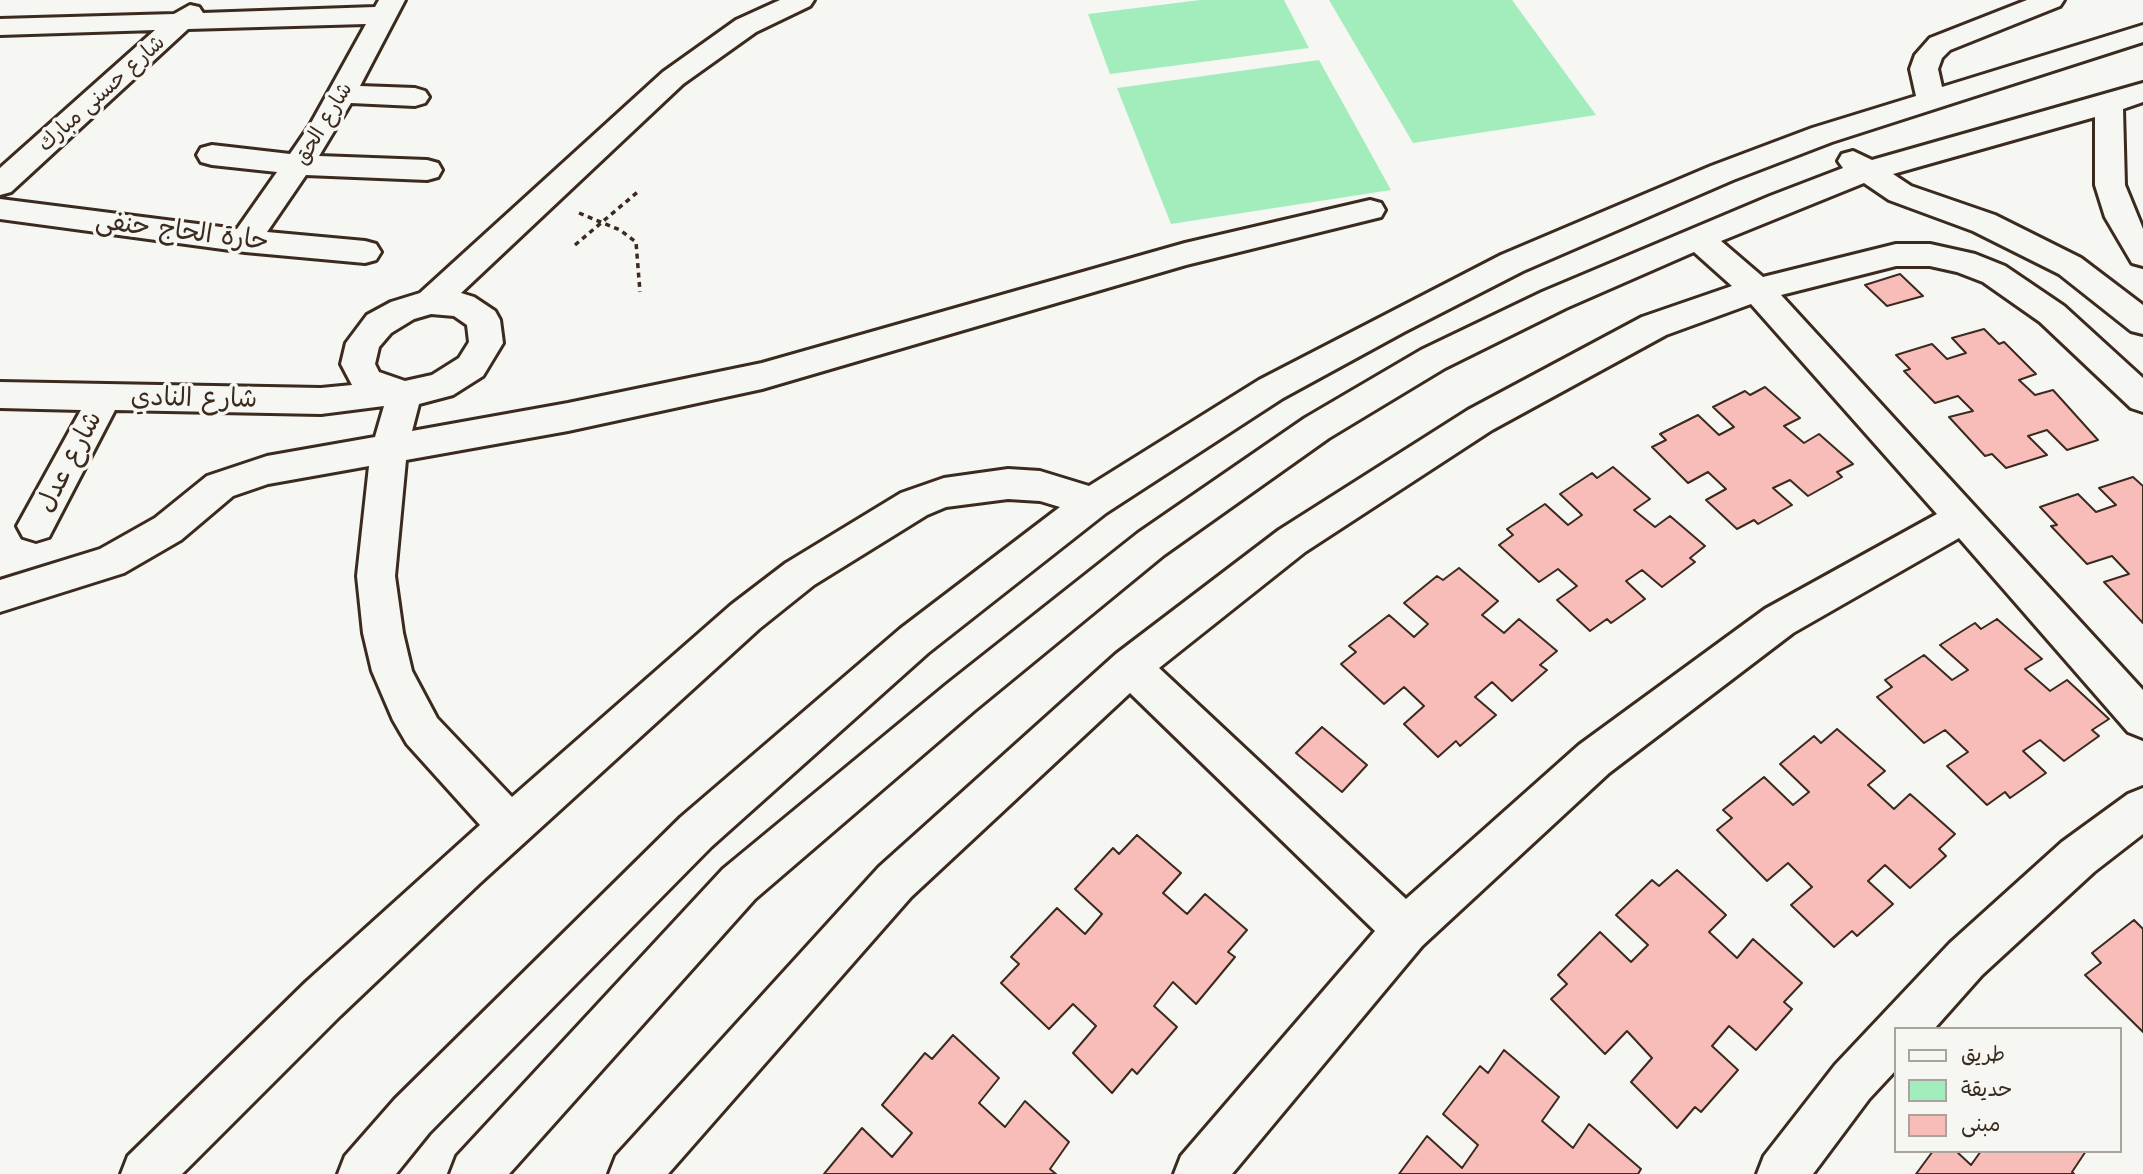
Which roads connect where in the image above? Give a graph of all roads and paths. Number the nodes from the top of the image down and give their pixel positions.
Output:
1 (801, 0) edge
2 (2051, 0) edge
3 (389, 8) edge
4 (265, 10) edge
5 (192, 11) edge
6 (0, 27) edge
7 (2143, 33) edge
8 (343, 94) junction
9 (2133, 96) edge
10 (415, 97) dead end
11 (1931, 100) junction
12 (1822, 135) junction
13 (212, 155) dead end
14 (299, 165) junction
15 (427, 170) dead end
16 (1866, 171) junction
17 (0, 185) edge
18 (640, 190) dead end
19 (541, 198) junction
20 (0, 209) edge
21 (1370, 210) dead end
22 (603, 223) junction
23 (1698, 237) junction
24 (245, 241) junction
25 (575, 246) dead end
26 (365, 252) dead end
27 (2143, 255) edge
28 (1757, 290) junction
29 (640, 292) dead end
30 (431, 302) junction
31 (2143, 322) edge
32 (397, 393) junction
33 (0, 395) edge
34 (105, 397) junction
35 (2143, 399) edge
36 (389, 448) junction
37 (1093, 502) junction
38 (1962, 518) junction
39 (36, 526) dead end
40 (0, 596) edge
41 (1130, 667) junction
42 (2143, 719) edge
43 (2143, 808) edge
44 (511, 827) junction
45 (1406, 930) junction
46 (1904, 1027) edge
47 (1895, 1036) edge
48 (146, 1174) edge
49 (363, 1174) edge
50 (475, 1174) edge
51 (634, 1174) edge
52 (1199, 1174) edge
53 (1782, 1174) edge

1 - 19 street
2 - 11 street
3 - 4 street
3 - 8 street, شارع الحق
4 - 5 street
5 - 6 street
5 - 17 street, شارع حسنى مبارك
7 - 11 street
8 - 10 street
8 - 14 street, شارع الحق
9 - 16 street
9 - 27 street
11 - 12 street
12 - 16 street
12 - 37 street
13 - 14 street
14 - 15 street
14 - 24 street, شارع الحق
16 - 23 street
16 - 31 street
18 - 22 path
19 - 22 path
19 - 30 street
20 - 24 street, حارة الحاج حنفى
21 - 36 street
22 - 25 path
22 - 29 path
23 - 28 street
23 - 50 street
24 - 26 street, حارة الحاج حنفى
28 - 35 street
28 - 38 street
28 - 41 street
30 - 32 street
30 - 32 street
32 - 34 street, شارع النادي
32 - 36 street
33 - 34 street, شارع النادي
34 - 39 street, شارع عدل
36 - 40 street
36 - 44 street
37 - 44 street
37 - 49 street
38 - 42 street
38 - 45 street
41 - 45 street
41 - 51 street
43 - 46 street
44 - 48 street
45 - 52 street
47 - 53 street

